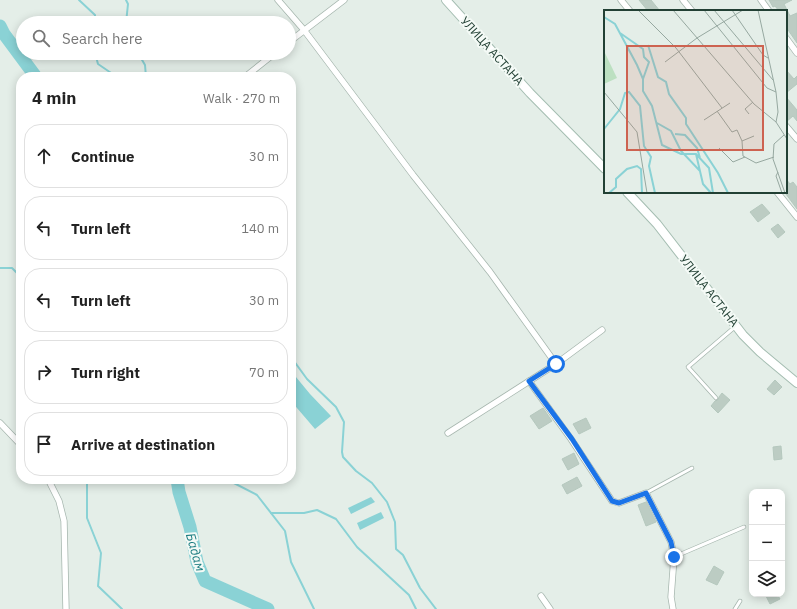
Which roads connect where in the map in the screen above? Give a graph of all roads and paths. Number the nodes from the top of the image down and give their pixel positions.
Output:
1 (278, 0) edge
2 (344, 0) edge
3 (446, 0) edge
4 (621, 0) edge
5 (683, 0) edge
6 (761, 0) edge
7 (629, 10) edge
8 (691, 10) edge
9 (767, 10) edge
10 (292, 16) edge
11 (296, 21) edge
12 (304, 30) junction
13 (296, 36) edge
14 (787, 39) edge
15 (797, 53) edge
16 (266, 60) edge
17 (251, 72) edge
18 (787, 127) edge
19 (797, 139) edge
20 (604, 168) edge
21 (628, 193) edge
22 (777, 193) edge
23 (797, 217) edge
24 (736, 326) junction
25 (602, 330) dead end
26 (556, 364) junction
27 (529, 381) junction
28 (797, 383) edge
29 (716, 398) dead end
30 (0, 423) edge
31 (448, 432) dead end
32 (16, 441) edge
33 (692, 468) dead end
34 (50, 484) edge
35 (646, 493) junction
36 (744, 527) dead end
37 (674, 557) junction
38 (541, 596) dead end
39 (740, 601) dead end
40 (66, 609) edge
41 (550, 609) edge
42 (673, 609) edge
43 (735, 609) edge

1 - 10 street
2 - 12 street
3 - 20 main road, УЛИЦА АСТАНА
4 - 7 street
5 - 8 street
6 - 9 street
11 - 12 street
12 - 13 street
12 - 26 street
14 - 15 street
16 - 17 street
18 - 19 street
21 - 24 main road, УЛИЦА АСТАНА
22 - 23 street
24 - 28 main road, УЛИЦА АСТАНА
24 - 29 lane
25 - 26 street
26 - 27 street
27 - 31 street
27 - 35 street
30 - 32 street
33 - 35 lane
34 - 40 street
35 - 37 street
36 - 37 lane
37 - 42 street
38 - 41 street
39 - 43 lane

